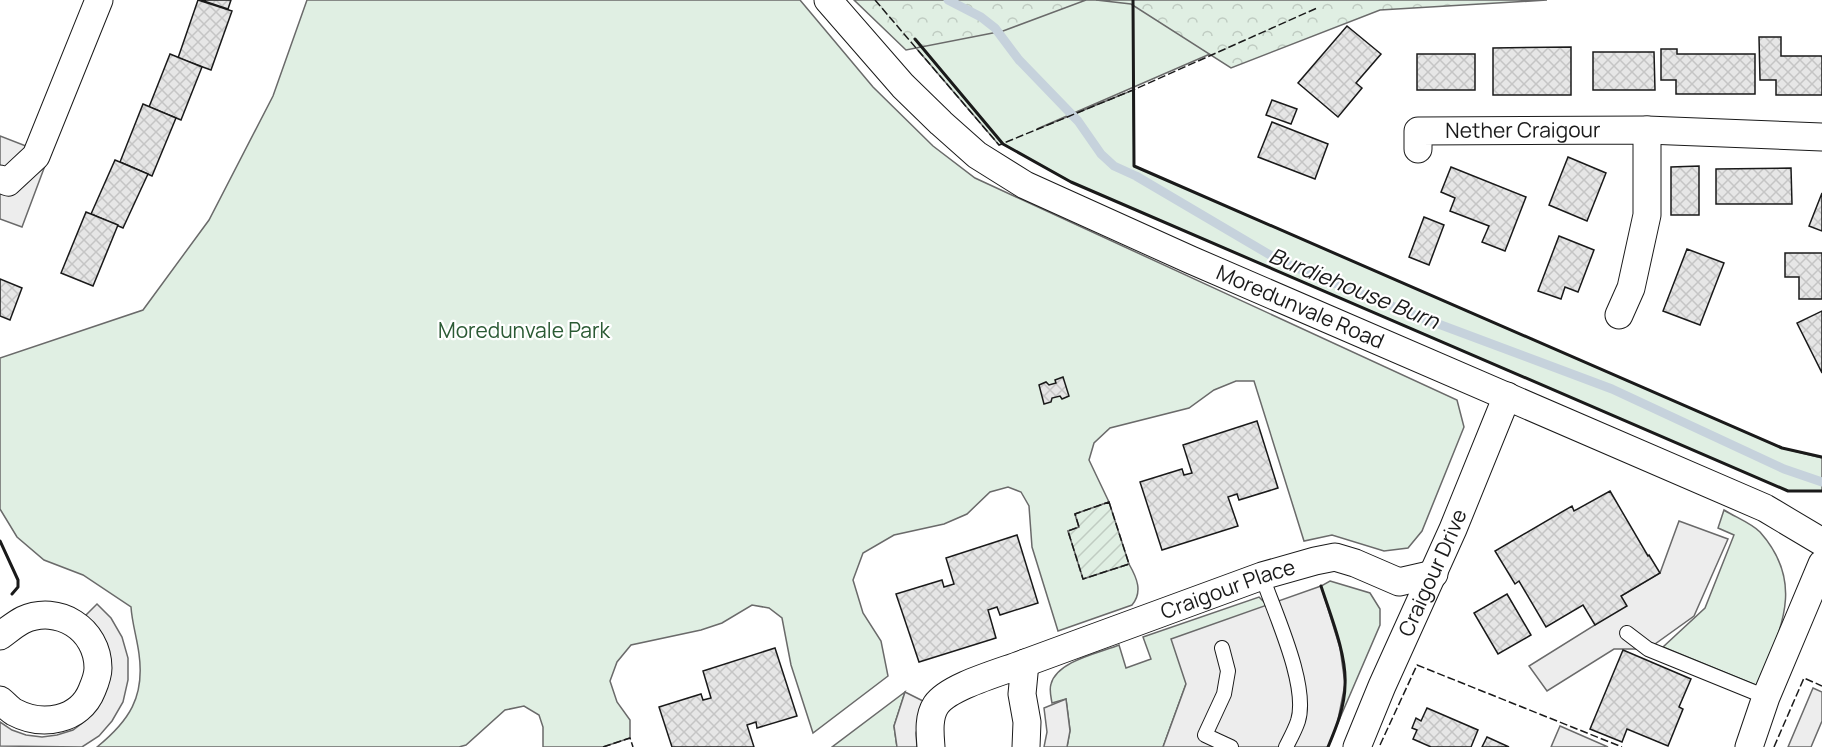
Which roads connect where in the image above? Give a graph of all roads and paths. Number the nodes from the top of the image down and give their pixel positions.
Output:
1 (99, 0) edge
2 (828, 0) edge
3 (1647, 130) junction
4 (1822, 137) edge
5 (1419, 149) dead end
6 (0, 179) edge
7 (1621, 316) dead end
8 (1507, 396) junction
9 (1822, 542) edge
10 (1822, 564) edge
11 (1434, 574) junction
12 (1262, 576) junction
13 (1627, 633) dead end
14 (0, 636) edge
15 (1222, 648) dead end
16 (1025, 663) junction
17 (1766, 697) junction
18 (0, 700) edge
19 (931, 747) edge
20 (1026, 747) edge
21 (1231, 747) edge
22 (1286, 747) edge
23 (1357, 747) edge
24 (1749, 747) edge

1 - 6 street
2 - 8 street, Moredunvale Road
3 - 4 street, Nether Craigour
3 - 5 street, Nether Craigour
3 - 7 street
8 - 9 street, Moredunvale Road
8 - 11 street, Craigour Drive
10 - 17 street
11 - 12 street, Craigour Place
11 - 23 street, Craigour Drive
12 - 16 street, Craigour Place
12 - 22 lane
13 - 17 lane
14 - 18 street
15 - 21 lane
16 - 19 street, Craigour Place
16 - 20 street
17 - 24 street

